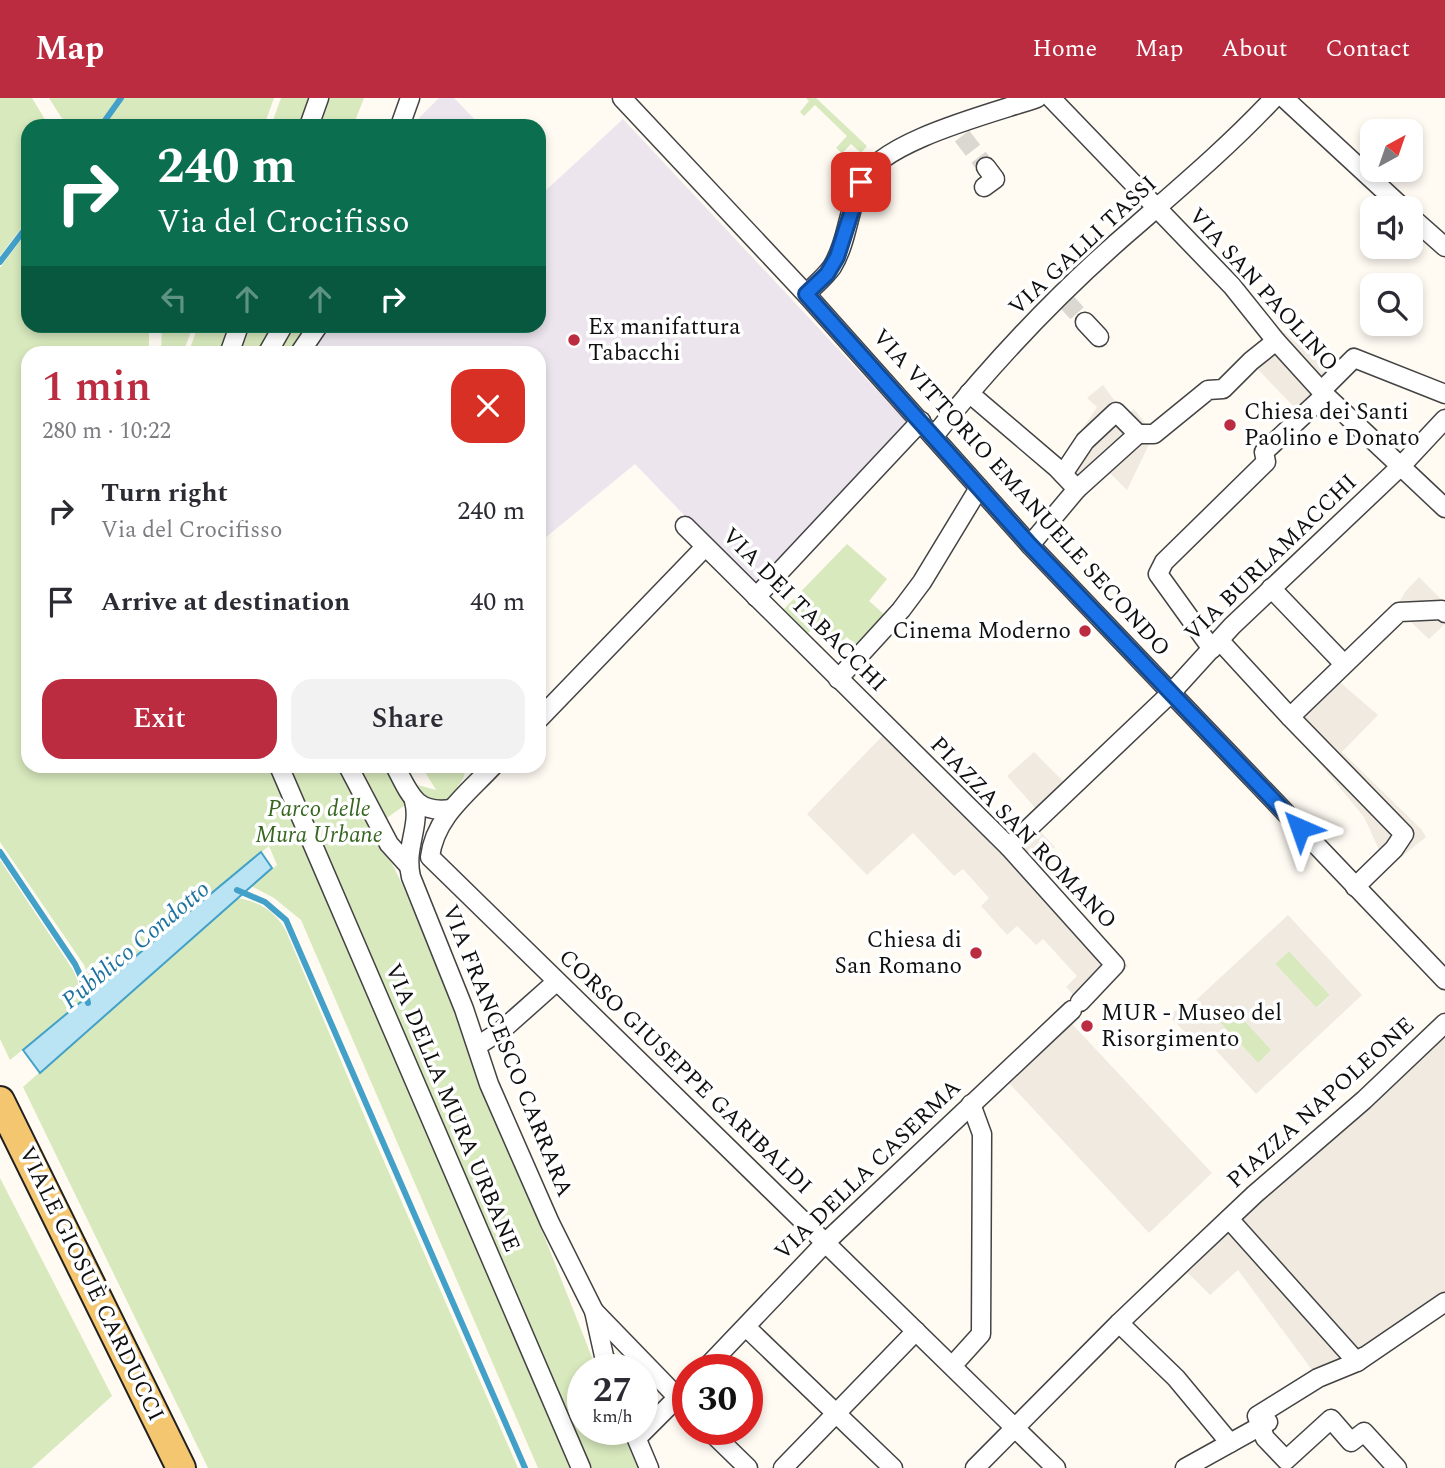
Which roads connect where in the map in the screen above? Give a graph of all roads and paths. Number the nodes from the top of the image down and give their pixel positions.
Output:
1 (319, 98) edge
2 (410, 98) edge
3 (622, 98) edge
4 (1037, 98) edge
5 (1051, 98) edge
6 (1274, 98) edge
7 (1284, 98) edge
8 (312, 119) edge
9 (402, 119) edge
10 (986, 167) tunnel mouth
11 (984, 187) dead end
12 (1390, 196) edge
13 (1157, 209) junction
14 (1423, 228) edge
15 (1445, 247) edge
16 (806, 294) junction
17 (1085, 322) tunnel mouth
18 (1100, 337) dead end
19 (1276, 341) junction
20 (969, 393) junction
21 (1323, 393) junction
22 (1445, 394) edge
23 (1445, 419) edge
24 (921, 421) junction
25 (1138, 434) junction
26 (934, 436) junction
27 (1402, 466) junction
28 (1063, 474) junction
29 (979, 488) junction
30 (1076, 489) junction
31 (1445, 508) edge
32 (685, 526) dead end
33 (1030, 545) junction
34 (705, 547) junction
35 (1271, 589) junction
36 (756, 597) junction
37 (1444, 609) edge
38 (1216, 645) junction
39 (1342, 665) junction
40 (838, 679) junction
41 (1172, 692) junction
42 (546, 712) edge
43 (1287, 713) junction
44 (889, 729) joint
45 (282, 773) edge
46 (352, 773) edge
47 (399, 773) edge
48 (486, 773) edge
49 (414, 801) junction
50 (451, 809) junction
51 (1009, 847) junction
52 (409, 857) junction
53 (430, 857) junction
54 (1355, 887) junction
55 (1445, 980) edge
56 (556, 982) junction
57 (1076, 1006) joint
58 (1445, 1023) edge
59 (477, 1046) junction
60 (0, 1101) edge
61 (971, 1104) junction
62 (1229, 1219) junction
63 (826, 1242) junction
64 (1442, 1302) edge
65 (594, 1311) junction
66 (1119, 1323) junction
67 (746, 1327) junction
68 (916, 1331) junction
69 (604, 1354) edge
70 (720, 1354) edge
71 (1357, 1362) junction
72 (953, 1365) junction
73 (672, 1386) edge
74 (836, 1413) junction
75 (1015, 1427) junction
76 (1261, 1427) junction
77 (1230, 1443) junction
78 (640, 1445) edge
79 (724, 1445) edge
80 (181, 1468) edge
81 (581, 1468) edge
82 (649, 1468) edge
83 (748, 1468) edge
84 (783, 1468) edge
85 (893, 1468) edge
86 (975, 1468) edge
87 (1056, 1468) edge
88 (1185, 1468) edge
89 (1397, 1468) edge

1 - 8 street
2 - 9 street
3 - 16 street, VIA VITTORIO EMANUELE SECONDO
4 - 16 street
5 - 13 street, VIA SAN PAOLINO
6 - 13 street, VIA GALLI TASSI
7 - 12 street
10 - 11 street
13 - 19 street, VIA SAN PAOLINO
13 - 20 street, VIA GALLI TASSI
14 - 15 street
16 - 24 street, VIA VITTORIO EMANUELE SECONDO
17 - 18 street
19 - 21 street, VIA SAN PAOLINO
19 - 25 street
20 - 26 street, VIA GALLI TASSI
20 - 28 street
21 - 22 street
21 - 27 street, VIA SAN PAOLINO
21 - 38 street
23 - 27 street, VIA BURLAMACCHI
24 - 26 street, VIA VITTORIO EMANUELE SECONDO
24 - 36 street
25 - 28 street
25 - 30 street
26 - 29 street, VIA VITTORIO EMANUELE SECONDO
27 - 31 street, VIA SAN PAOLINO
27 - 35 street, VIA BURLAMACCHI
28 - 30 street
29 - 33 street, VIA VITTORIO EMANUELE SECONDO
29 - 40 street
30 - 33 street
32 - 34 street, VIA DEI TABACCHI
33 - 41 street, VIA VITTORIO EMANUELE SECONDO
34 - 36 street, VIA DEI TABACCHI
34 - 42 street
35 - 38 street, VIA BURLAMACCHI
35 - 39 street
36 - 40 street, VIA DEI TABACCHI
37 - 39 street
38 - 41 street, VIA BURLAMACCHI
38 - 43 street
39 - 43 street
40 - 44 street, VIA DEI TABACCHI
41 - 51 street, VIA BURLAMACCHI
41 - 54 street, VIA VITTORIO EMANUELE SECONDO
43 - 54 street
44 - 51 street, PIAZZA SAN ROMANO
45 - 81 street, VIA DELLA MURA URBANE
46 - 52 street
47 - 49 street
48 - 50 street
49 - 50 street
49 - 52 street
50 - 53 street
51 - 57 street, PIAZZA SAN ROMANO
52 - 53 street, CORSO GIUSEPPE GARIBALDI
52 - 59 street, VIA FRANCESCO CARRARA
53 - 56 street, CORSO GIUSEPPE GARIBALDI
54 - 55 street, VIA VITTORIO EMANUELE SECONDO
56 - 59 street
56 - 63 street, CORSO GIUSEPPE GARIBALDI
57 - 61 street, VIA DELLA CASERMA
58 - 62 street, PIAZZA NAPOLEONE
59 - 65 street, VIA FRANCESCO CARRARA
60 - 80 main road, VIALE GIOSUÈ CARDUCCI
61 - 63 street, VIA DELLA CASERMA
61 - 72 street
62 - 66 street, PIAZZA NAPOLEONE
62 - 71 street, PIAZZA NAPOLEONE
63 - 67 street, VIA DELLA CASERMA
63 - 68 street, CORSO GIUSEPPE GARIBALDI
64 - 71 street
65 - 69 street, VIA FRANCESCO CARRARA
65 - 73 street, VIA FRANCESCO CARRARA
66 - 75 street, PIAZZA NAPOLEONE
66 - 77 street
67 - 70 street, VIA DELLA CASERMA
67 - 74 street
68 - 72 street, CORSO GIUSEPPE GARIBALDI
68 - 74 street
71 - 76 street
72 - 75 street, CORSO GIUSEPPE GARIBALDI
74 - 84 street
74 - 85 street
75 - 86 street, PIAZZA NAPOLEONE
75 - 87 street, CORSO GIUSEPPE GARIBALDI
76 - 77 street
76 - 89 street
77 - 88 street
78 - 82 street
79 - 83 street

